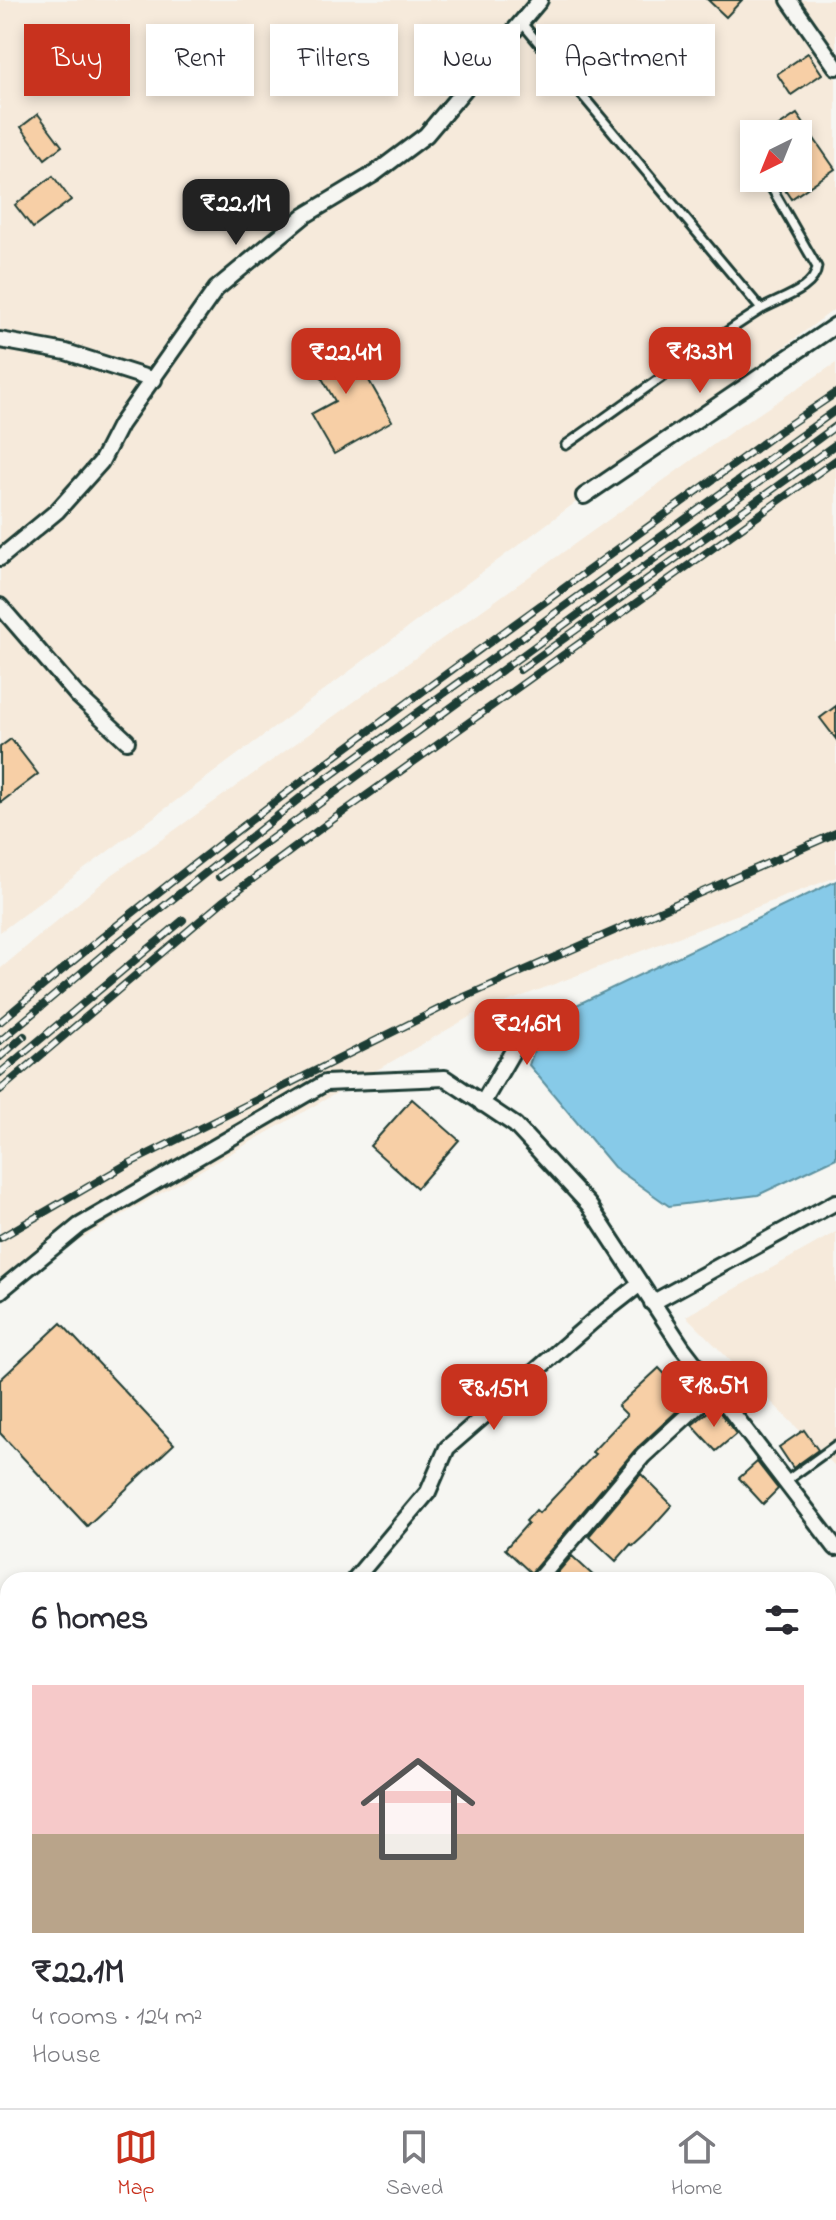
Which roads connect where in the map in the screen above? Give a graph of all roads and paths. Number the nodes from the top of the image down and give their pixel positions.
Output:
1 (540, 0) edge
2 (789, 0) edge
3 (521, 22) junction
4 (836, 67) edge
5 (774, 192) edge
6 (761, 309) junction
7 (836, 325) edge
8 (0, 340) edge
9 (154, 380) junction
10 (566, 445) dead end
11 (584, 496) dead end
12 (0, 558) edge
13 (0, 606) edge
14 (127, 741) dead end
15 (536, 1011) dead end
16 (482, 1104) junction
17 (836, 1202) edge
18 (640, 1284) junction
19 (0, 1291) edge
20 (652, 1303) junction
21 (715, 1390) junction
22 (836, 1445) edge
23 (785, 1482) junction
24 (836, 1548) edge
25 (361, 1572) edge
26 (545, 1572) edge

1 - 3 street
2 - 4 street
3 - 6 lane
3 - 9 street
5 - 6 lane
6 - 10 lane
7 - 11 street
8 - 9 street
9 - 12 street
13 - 14 street
15 - 16 street
16 - 18 street
16 - 19 street
17 - 20 street
18 - 20 street
18 - 25 street
20 - 21 street
21 - 23 street
21 - 26 street
22 - 23 lane
23 - 24 street

